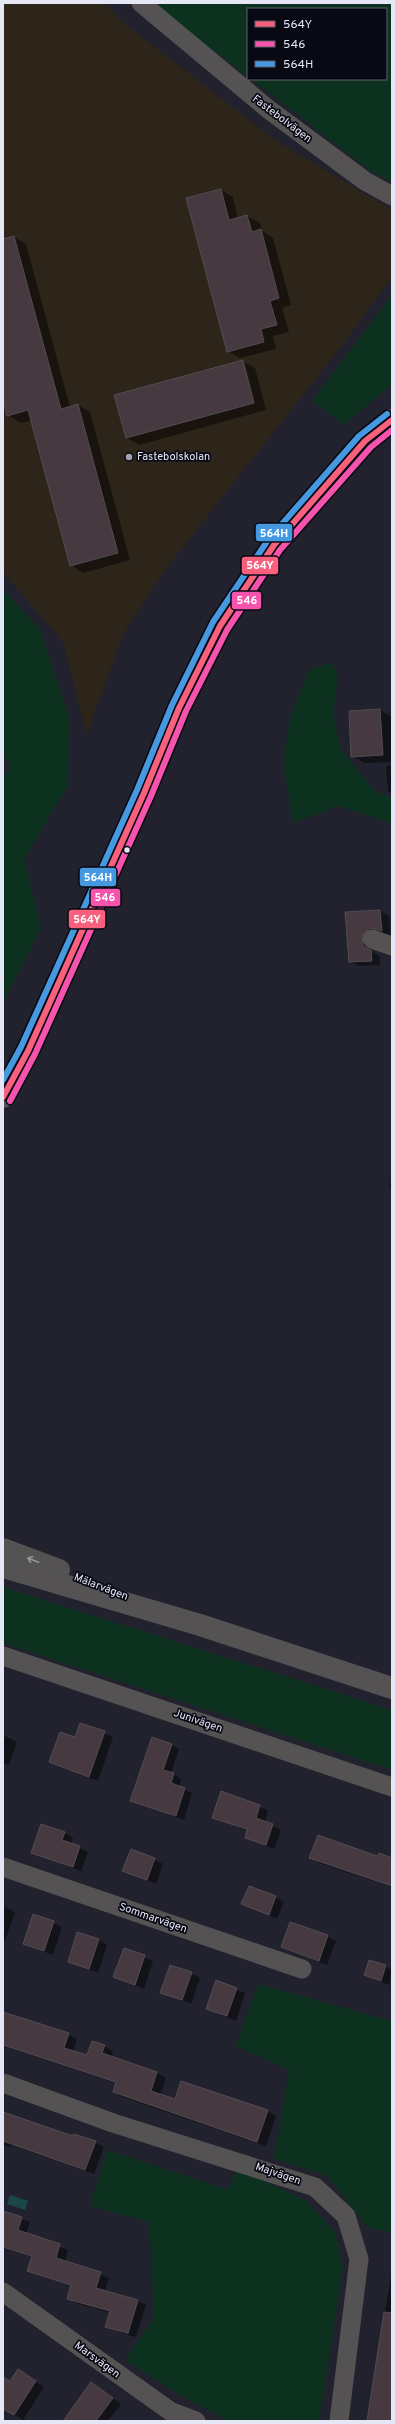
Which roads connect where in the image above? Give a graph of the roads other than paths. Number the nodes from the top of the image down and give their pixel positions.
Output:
1 (141, 3) edge
2 (392, 196) edge
3 (392, 420) edge
4 (372, 939) dead end
5 (392, 946) edge
6 (3, 1097) edge
7 (3, 1549) edge
8 (3, 1567) edge
9 (200, 1625) junction
10 (3, 1656) edge
11 (392, 1688) edge
12 (392, 1786) edge
13 (3, 1867) edge
14 (302, 1969) dead end
15 (3, 2083) edge
16 (3, 2292) edge
17 (196, 2421) edge
18 (339, 2421) edge

1 - 2 street, Fastebolvägen
3 - 6 main road
4 - 5 street
9 -> 7 street, Mälarvägen
8 - 9 street, Mälarvägen
9 - 11 street, Mälarvägen
10 - 12 street, Junivägen
13 - 14 street, Sommarvägen
15 - 18 street, Majvägen
16 - 17 street, Marsvägen

